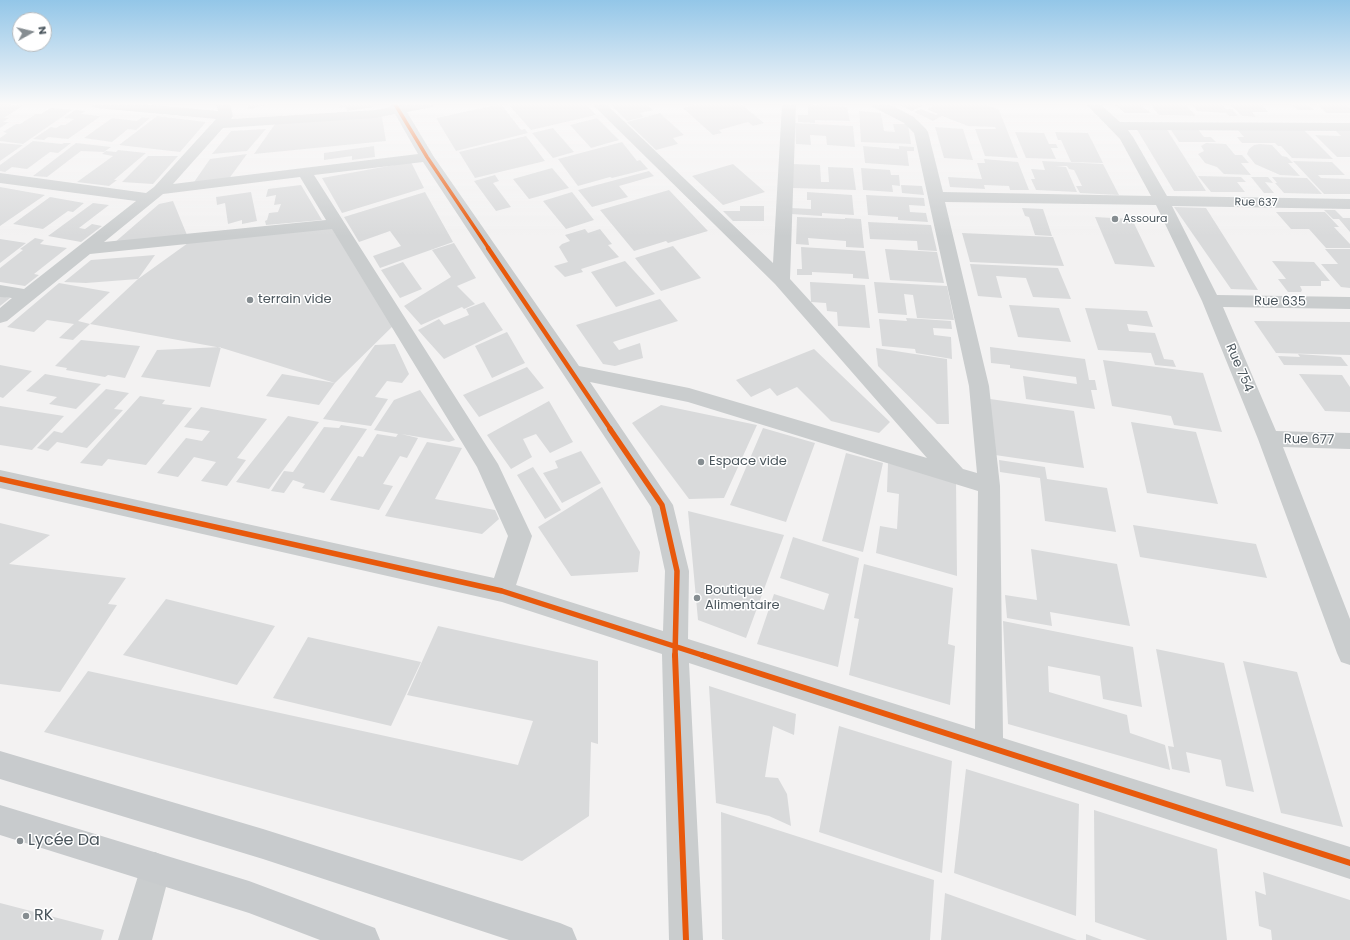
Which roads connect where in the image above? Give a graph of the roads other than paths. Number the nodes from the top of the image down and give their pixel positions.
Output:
1 (195, 148) edge
2 (421, 148) edge
3 (644, 148) edge
4 (787, 148) edge
5 (925, 148) edge
6 (1132, 148) edge
7 (427, 157) junction
8 (304, 172) junction
9 (0, 178) edge
10 (155, 194) junction
11 (936, 197) junction
12 (1162, 201) junction
13 (1350, 204) edge
14 (337, 224) junction
15 (85, 250) junction
16 (781, 280) junction
17 (0, 291) edge
18 (26, 295) junction
19 (1210, 301) junction
20 (1350, 303) edge
21 (0, 317) edge
22 (572, 372) junction
23 (1269, 438) junction
24 (1350, 441) edge
25 (955, 475) junction
26 (0, 479) edge
27 (989, 486) junction
28 (502, 591) junction
29 (675, 646) junction
30 (1350, 653) edge
31 (989, 747) junction
32 (0, 765) edge
33 (0, 820) edge
34 (1350, 863) edge
35 (155, 868) junction
36 (135, 940) edge
37 (364, 940) edge
38 (560, 940) edge
39 (686, 940) edge

1 - 10 street
2 - 7 street
3 - 16 street
4 - 16 street
5 - 11 street
6 - 12 street, Rue 754
7 - 8 street
7 - 22 street
8 - 10 street
8 - 14 street
9 - 10 street
10 - 15 street
11 - 12 street, Rue 637
11 - 27 street
12 - 13 street, Rue 637
12 - 19 street, Rue 754
14 - 15 street
14 - 28 street
15 - 18 street
16 - 25 street
17 - 18 street
18 - 21 street
19 - 20 street, Rue 635
19 - 23 street, Rue 754
22 - 25 street
22 - 29 street
23 - 24 street, Rue 677
23 - 30 street, Rue 754
25 - 27 street
26 - 28 street
27 - 31 street
28 - 29 street
29 - 31 street
29 - 39 street
31 - 34 street
32 - 38 main road
33 - 35 main road
35 - 36 street
35 - 37 main road

